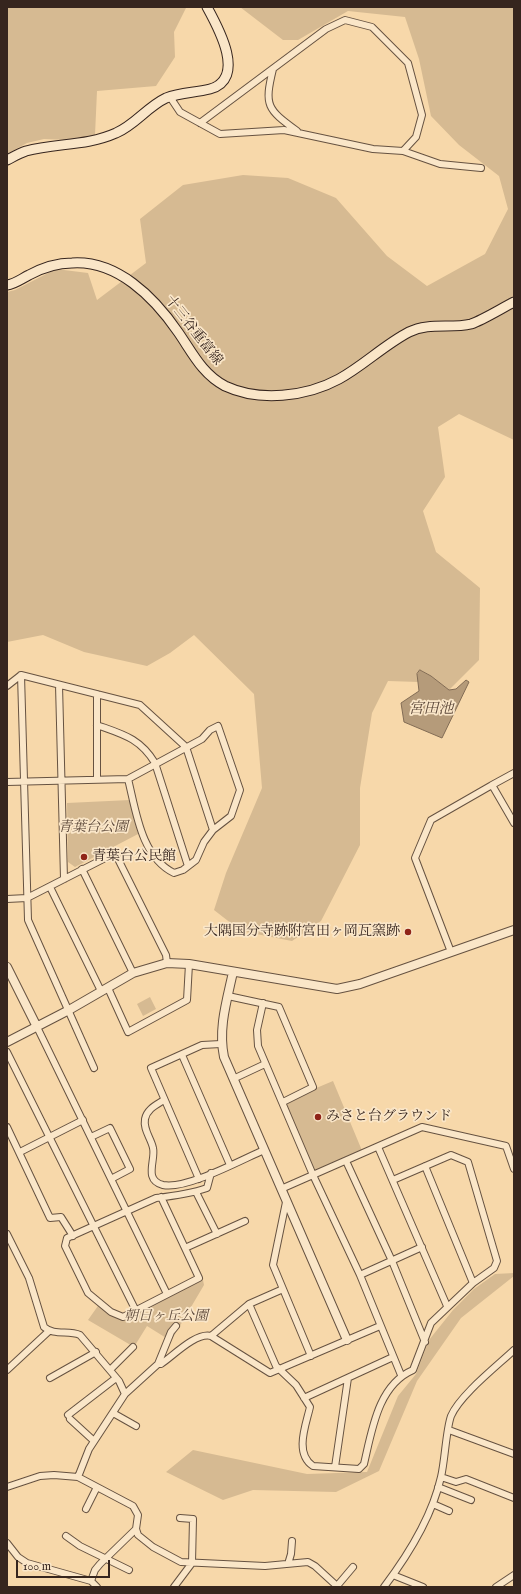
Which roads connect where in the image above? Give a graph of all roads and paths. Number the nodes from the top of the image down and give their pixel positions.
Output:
1 (207, 7) edge
2 (273, 69) junction
3 (170, 97) junction
4 (200, 123) junction
5 (299, 133) junction
6 (403, 151) junction
7 (7, 160) edge
8 (481, 168) dead end
9 (7, 285) edge
10 (514, 302) edge
11 (21, 675) junction
12 (59, 685) junction
13 (7, 686) edge
14 (97, 694) junction
15 (97, 725) junction
16 (186, 747) junction
17 (154, 763) junction
18 (514, 772) edge
19 (97, 779) junction
20 (128, 779) junction
21 (61, 781) junction
22 (7, 782) edge
23 (23, 782) junction
24 (492, 785) junction
25 (514, 823) edge
26 (213, 830) junction
27 (188, 866) junction
28 (82, 869) junction
29 (64, 879) junction
30 (50, 887) junction
31 (27, 898) junction
32 (7, 899) edge
33 (514, 930) edge
34 (451, 952) junction
35 (167, 963) junction
36 (189, 964) junction
37 (7, 967) edge
38 (233, 972) junction
39 (133, 973) junction
40 (104, 990) junction
41 (228, 996) junction
42 (263, 1003) junction
43 (69, 1010) junction
44 (37, 1027) junction
45 (7, 1042) edge
46 (221, 1044) junction
47 (7, 1052) edge
48 (182, 1055) junction
49 (265, 1064) junction
50 (94, 1068) dead end
51 (233, 1079) junction
52 (164, 1100) junction
53 (283, 1102) junction
54 (83, 1120) junction
55 (7, 1126) edge
56 (50, 1137) junction
57 (91, 1137) junction
58 (378, 1147) junction
59 (264, 1150) junction
60 (20, 1152) junction
61 (346, 1161) junction
62 (230, 1165) junction
63 (425, 1166) junction
64 (514, 1169) edge
65 (211, 1173) junction
66 (314, 1175) junction
67 (111, 1179) junction
68 (199, 1179) junction
69 (393, 1180) junction
70 (281, 1189) junction
71 (196, 1192) junction
72 (161, 1197) junction
73 (286, 1202) junction
74 (126, 1212) junction
75 (245, 1221) dead end
76 (94, 1227) junction
77 (7, 1234) edge
78 (216, 1234) junction
79 (73, 1236) junction
80 (422, 1247) junction
81 (185, 1248) junction
82 (392, 1261) junction
83 (360, 1275) junction
84 (473, 1283) junction
85 (283, 1289) junction
86 (167, 1294) junction
87 (249, 1304) junction
88 (447, 1306) junction
89 (136, 1311) junction
90 (176, 1326) dead end
91 (380, 1326) junction
92 (49, 1331) junction
93 (211, 1336) junction
94 (347, 1340) junction
95 (425, 1342) junction
96 (133, 1347) dead end
97 (514, 1350) edge
98 (96, 1352) junction
99 (311, 1356) junction
100 (393, 1357) junction
101 (158, 1364) junction
102 (7, 1370) edge
103 (110, 1370) junction
104 (281, 1370) junction
105 (401, 1375) junction
106 (50, 1378) dead end
107 (116, 1378) junction
108 (348, 1378) junction
109 (125, 1394) junction
110 (304, 1398) junction
111 (113, 1413) junction
112 (136, 1426) dead end
113 (449, 1430) junction
114 (94, 1442) junction
115 (514, 1454) edge
116 (335, 1467) junction
117 (78, 1477) junction
118 (441, 1478) junction
119 (7, 1487) edge
120 (97, 1487) junction
121 (438, 1487) junction
122 (514, 1498) edge
123 (471, 1500) dead end
124 (433, 1504) junction
125 (86, 1509) dead end
126 (449, 1511) dead end
127 (180, 1518) dead end
128 (136, 1529) junction
129 (66, 1536) dead end
130 (292, 1541) dead end
131 (7, 1543) edge
132 (106, 1559) junction
133 (192, 1563) junction
134 (288, 1564) junction
135 (353, 1567) dead end
136 (129, 1570) dead end
137 (393, 1575) junction
138 (514, 1575) edge
139 (93, 1585) edge
140 (338, 1586) edge
141 (174, 1587) edge
142 (384, 1587) edge
143 (423, 1587) edge
144 (496, 1587) edge

1 - 3 main road
2 - 4 street
2 - 5 street
2 - 6 street
3 - 4 street
3 - 7 main road
4 - 5 street
5 - 6 street
6 - 8 street
9 - 10 main road, 十三谷重富線
11 - 12 street
11 - 13 street
11 - 23 street
12 - 14 street
12 - 21 street
14 - 15 street
14 - 16 street
15 - 17 street
15 - 19 street
16 - 17 street
16 - 26 street
16 - 26 street
17 - 20 street
17 - 27 street
18 - 24 street
19 - 20 street
19 - 21 street
20 - 27 street
21 - 23 street
21 - 29 street
22 - 23 street
23 - 31 street
24 - 25 street
24 - 34 street
26 - 27 street
28 - 29 street
28 - 35 street
28 - 39 street
29 - 30 street
30 - 31 street
30 - 40 street
31 - 32 street
31 - 43 street
33 - 34 street
34 - 38 street
35 - 36 street
35 - 39 street
36 - 38 street
36 - 40 street
37 - 44 street
38 - 41 street
39 - 40 street
40 - 43 street
41 - 42 street
41 - 46 street
42 - 49 street
42 - 53 street
43 - 44 street
43 - 50 street
44 - 45 street
44 - 54 street
46 - 48 street
46 - 51 street
47 - 56 street
48 - 52 street
48 - 62 street
49 - 51 street
49 - 53 street
51 - 59 street
52 - 68 street
52 - 68 street
53 - 66 street
54 - 56 street
54 - 57 street
55 - 60 street
56 - 60 street
56 - 76 street
57 - 67 street
57 - 67 street
58 - 61 street
58 - 64 street
58 - 69 street
59 - 62 street
59 - 70 street
60 - 79 street
61 - 66 street
61 - 82 street
62 - 65 street
63 - 69 street
63 - 84 street
63 - 84 street
65 - 68 street
65 - 71 street
66 - 70 street
66 - 83 street
67 - 74 street
69 - 80 street
70 - 73 street
71 - 72 street
71 - 78 street
72 - 74 street
72 - 81 street
73 - 85 street
73 - 94 street
74 - 76 street
74 - 86 street
75 - 78 street
76 - 79 street
76 - 89 street
77 - 92 street
78 - 81 street
79 - 89 street
80 - 82 street
80 - 88 street
81 - 86 street
82 - 83 street
82 - 95 street
83 - 91 street
84 - 88 street
85 - 87 street
85 - 99 street
86 - 89 street
87 - 93 street
87 - 104 street
88 - 95 street
90 - 101 street
91 - 94 street
91 - 100 street
92 - 98 street
92 - 102 street
93 - 101 street
93 - 104 street
94 - 99 street
95 - 105 street
96 - 103 street
97 - 113 street
98 - 103 street
98 - 106 street
99 - 104 street
100 - 105 street
100 - 108 street
101 - 109 street
103 - 107 street
104 - 110 street
105 - 116 street
107 - 109 street
107 - 114 street
108 - 110 street
108 - 116 street
109 - 111 street
110 - 116 street
111 - 112 street
111 - 114 street
113 - 115 street
113 - 118 street
114 - 117 street
117 - 119 street
117 - 120 street
118 - 121 street
118 - 122 street
120 - 125 street
120 - 128 street
121 - 123 street
121 - 124 street
124 - 126 street
124 - 137 street
127 - 133 street
128 - 132 street
128 - 133 street
129 - 132 street
130 - 134 street
131 - 139 street
132 - 136 street
132 - 139 street
133 - 134 street
133 - 141 street
134 - 140 street
135 - 140 street
137 - 142 street
137 - 143 street
138 - 144 street

